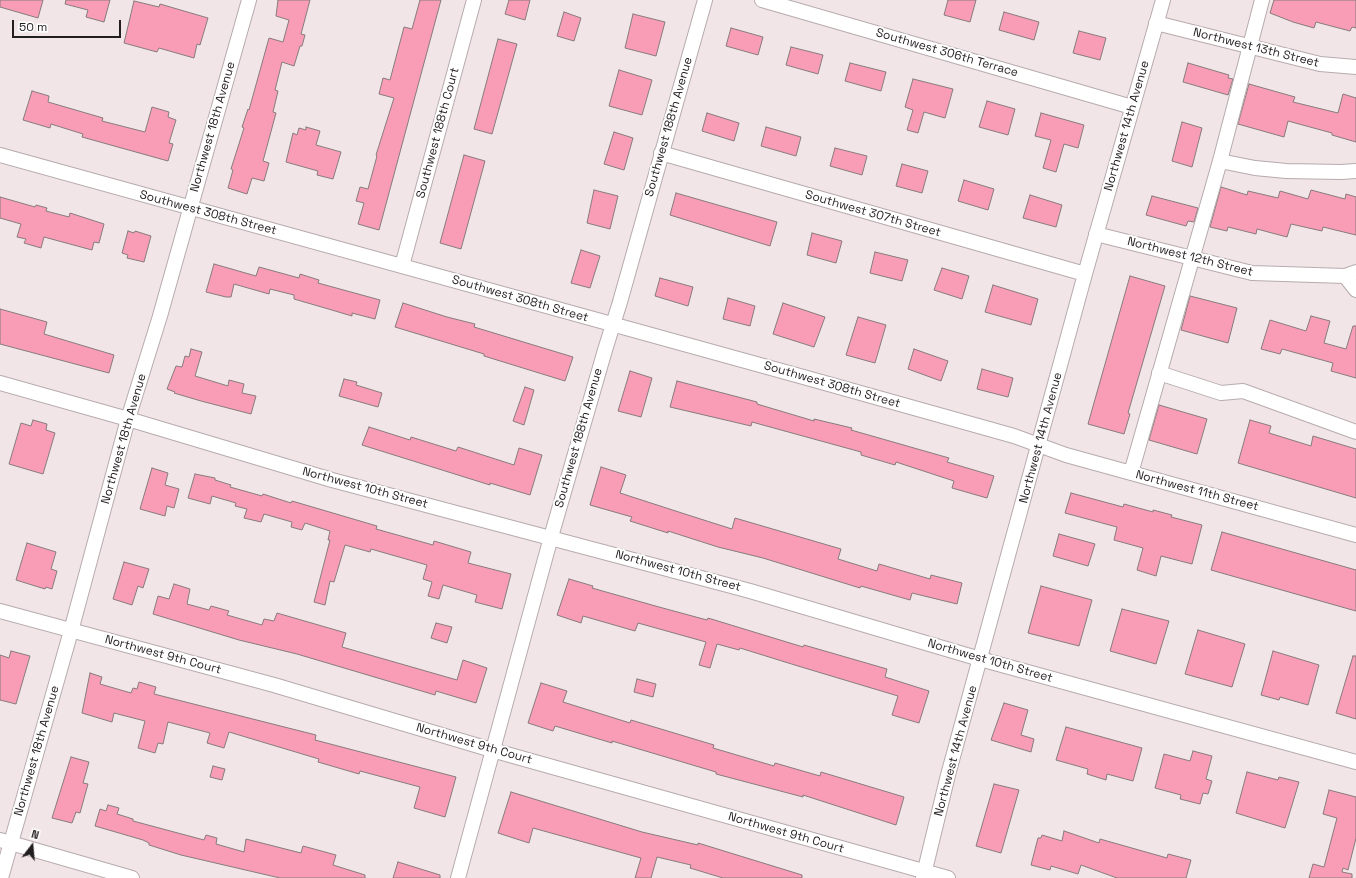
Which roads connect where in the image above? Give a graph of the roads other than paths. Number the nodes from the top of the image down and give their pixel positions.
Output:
1 (249, 0) edge
2 (474, 0) edge
3 (705, 0) edge
4 (762, 0) edge
5 (1163, 0) edge
6 (1262, 0) edge
7 (1156, 24) junction
8 (1250, 46) junction
9 (1356, 67) edge
10 (1132, 107) junction
11 (661, 153) junction
12 (0, 156) edge
13 (1220, 161) junction
14 (1356, 170) edge
15 (189, 208) junction
16 (1096, 234) junction
17 (1191, 258) junction
18 (402, 266) junction
19 (1085, 274) junction
20 (1350, 274) edge
21 (1356, 290) edge
22 (613, 325) junction
23 (1159, 373) junction
24 (0, 383) edge
25 (128, 419) junction
26 (1356, 432) edge
27 (1039, 445) junction
28 (1131, 473) junction
29 (1356, 535) edge
30 (551, 537) junction
31 (0, 611) edge
32 (71, 631) junction
33 (980, 659) junction
34 (492, 750) junction
35 (1356, 762) edge
36 (5, 842) edge
37 (924, 875) edge
38 (1, 878) edge
39 (132, 878) edge
40 (458, 878) edge
41 (948, 878) edge

1 - 15 street, Northwest 18th Avenue
2 - 18 street, Southwest 188th Court
3 - 11 street, Southwest 188th Avenue
4 - 10 street, Southwest 306th Terrace
5 - 7 street, Northwest 14th Avenue
6 - 8 street
7 - 8 street, Northwest 13th Street
7 - 10 street, Northwest 14th Avenue
8 - 9 street, Northwest 13th Street
8 - 13 street
10 - 16 street, Northwest 14th Avenue
11 - 19 street, Southwest 307th Street
11 - 22 street, Southwest 188th Avenue
12 - 15 street, Southwest 308th Street
13 - 14 street
13 - 17 street
15 - 18 street, Southwest 308th Street
15 - 25 street, Northwest 18th Avenue
16 - 17 street, Northwest 12th Street
16 - 19 street, Northwest 14th Avenue
17 - 20 street, Northwest 12th Street
17 - 23 street
18 - 22 street, Southwest 308th Street
19 - 27 street, Northwest 14th Avenue
20 - 21 street
22 - 27 street, Southwest 308th Street
22 - 30 street, Southwest 188th Avenue
23 - 26 street
23 - 28 street
24 - 25 street, Northwest 10th Street
25 - 30 street, Northwest 10th Street
25 - 32 street, Northwest 18th Avenue
27 - 28 street, Northwest 11th Street
27 - 33 street, Northwest 14th Avenue
28 - 29 street, Northwest 11th Street
30 - 33 street, Northwest 10th Street
30 - 34 street, Southwest 188th Avenue
31 - 32 street, Northwest 9th Court
32 - 34 street, Northwest 9th Court
32 - 36 street, Northwest 18th Avenue
33 - 35 street, Northwest 10th Street
33 - 37 street, Northwest 14th Avenue
34 - 37 street, Northwest 9th Court
34 - 40 street, Southwest 188th Avenue
36 - 38 street, Northwest 18th Avenue
36 - 39 street
37 - 41 street, Northwest 9th Court

